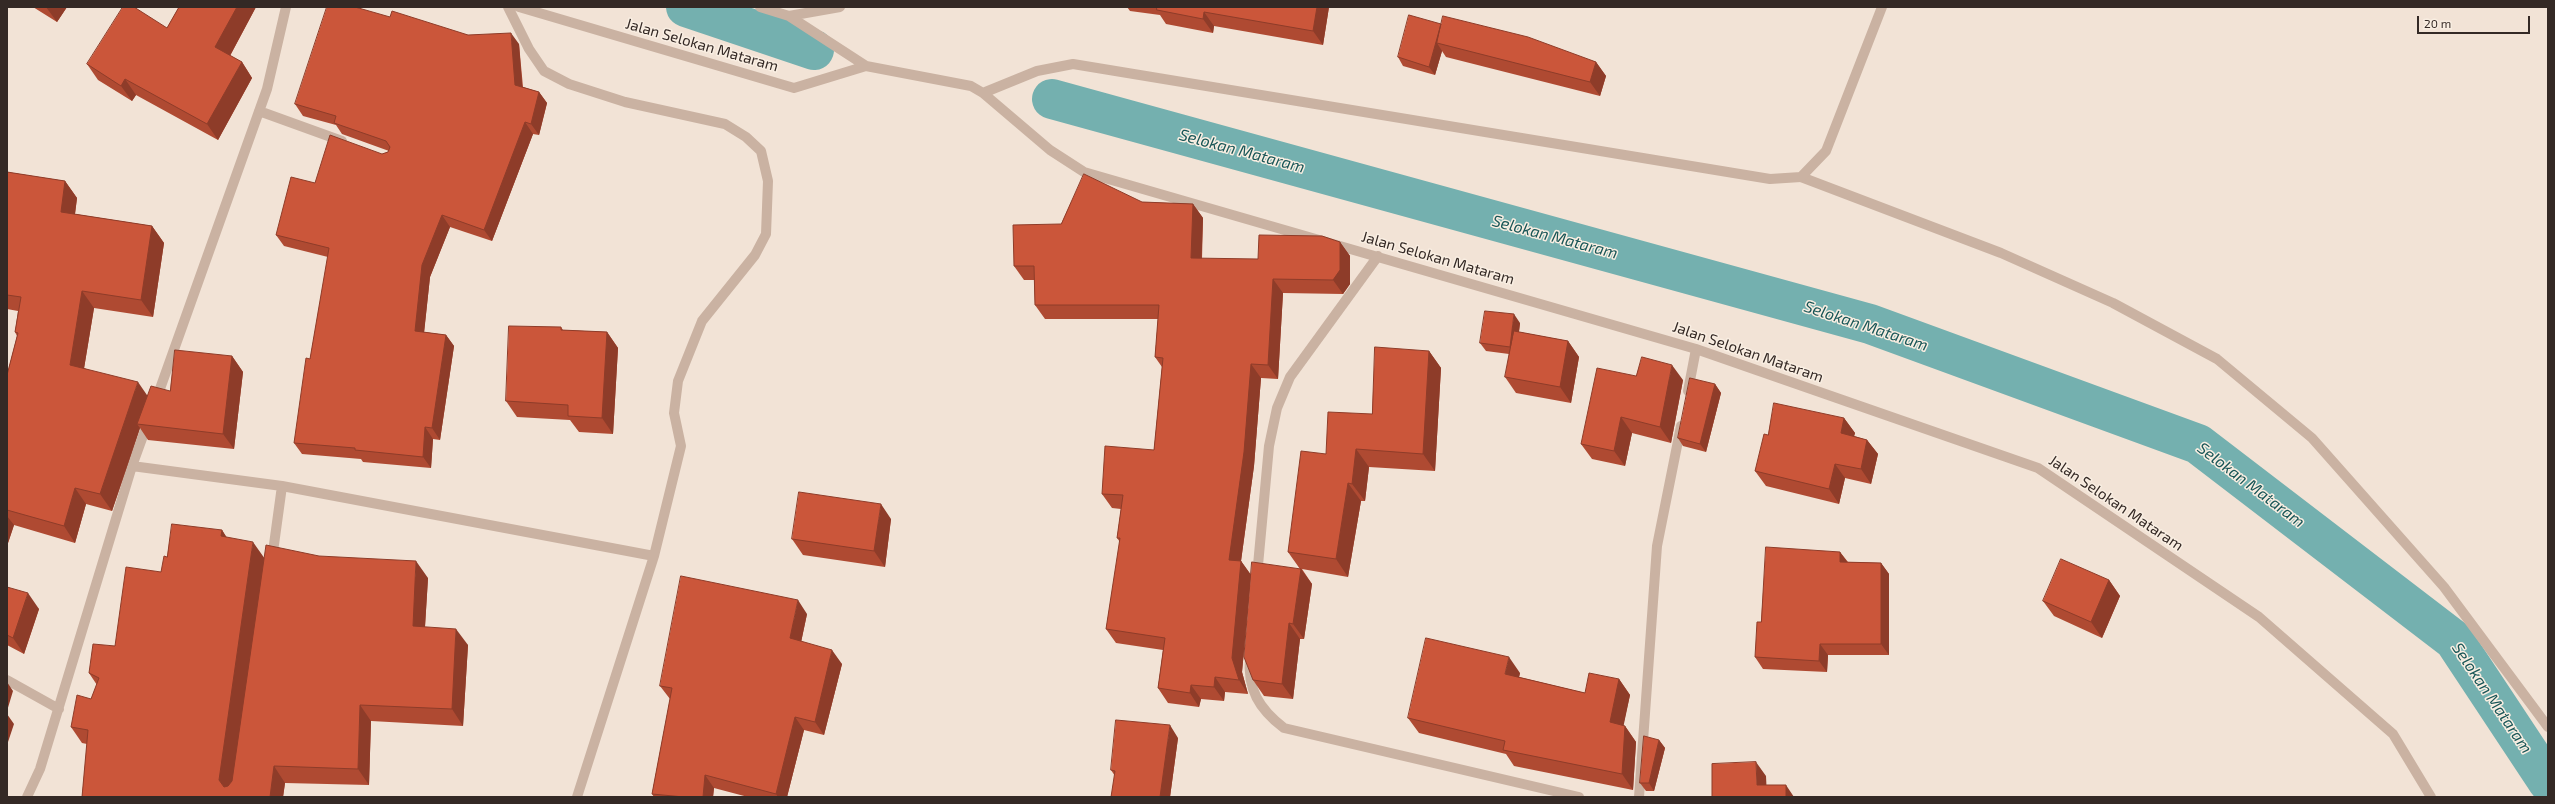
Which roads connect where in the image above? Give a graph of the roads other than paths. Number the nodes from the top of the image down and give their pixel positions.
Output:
1 (286, 7) edge
2 (508, 7) edge
3 (519, 7) edge
4 (760, 7) edge
5 (840, 7) edge
6 (1882, 7) edge
7 (789, 16) junction
8 (866, 66) junction
9 (982, 92) junction
10 (259, 111) junction
11 (355, 146) edge
12 (1801, 177) junction
13 (1378, 256) junction
14 (1696, 349) junction
15 (1686, 402) edge
16 (1683, 417) edge
17 (132, 466) junction
18 (282, 486) junction
19 (654, 556) junction
20 (270, 572) edge
21 (1256, 587) edge
22 (1250, 650) edge
23 (7, 680) edge
24 (59, 709) junction
25 (2548, 726) edge
26 (27, 797) edge
27 (577, 797) edge
28 (1580, 797) edge
29 (1639, 797) edge
30 (2431, 797) edge

1 - 10 street
2 - 19 street
3 - 8 street, Jalan Selokan Mataram
4 - 7 street
5 - 7 street
6 - 12 street
7 - 8 street
8 - 9 street, Jalan Selokan Mataram
9 - 12 street
9 - 13 street, Jalan Selokan Mataram
10 - 11 street
10 - 17 street
12 - 25 street
13 - 14 street, Jalan Selokan Mataram
13 - 21 street
14 - 15 street
14 - 30 street, Jalan Selokan Mataram
16 - 29 street
17 - 18 street
17 - 24 street
18 - 19 street
18 - 20 street
19 - 27 street
22 - 28 street
23 - 24 street
24 - 26 street

